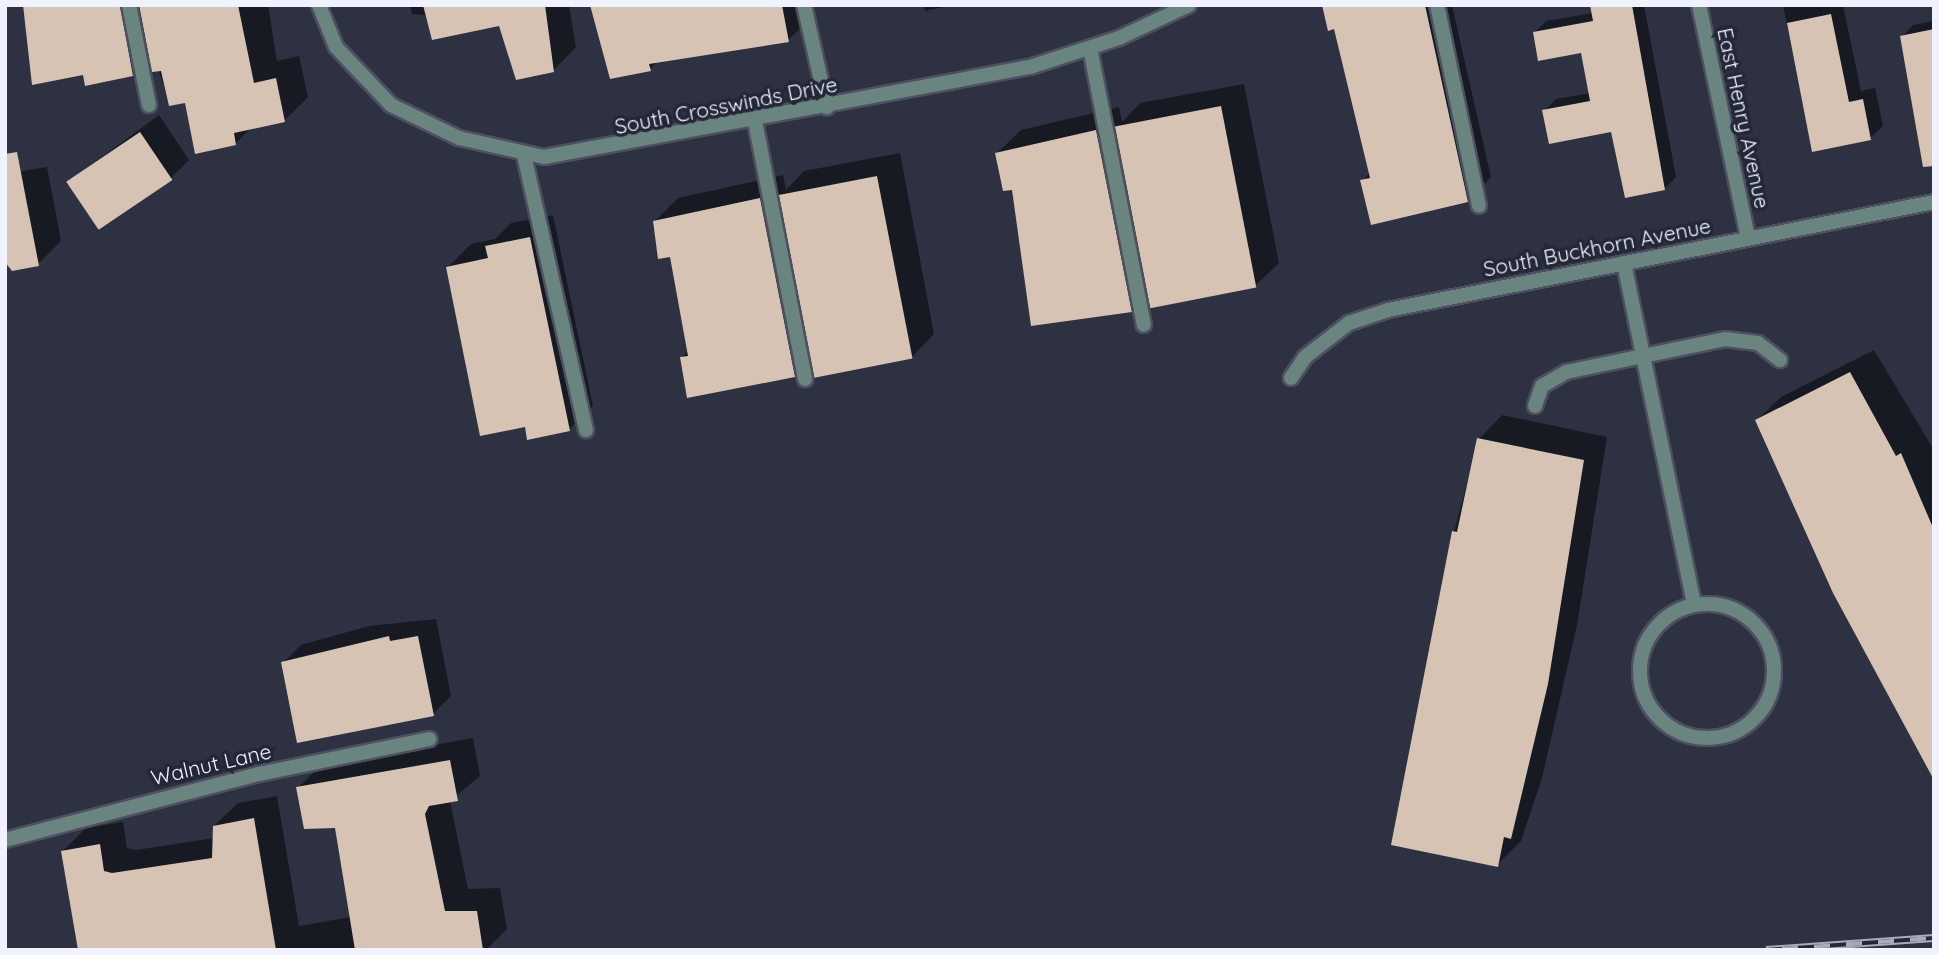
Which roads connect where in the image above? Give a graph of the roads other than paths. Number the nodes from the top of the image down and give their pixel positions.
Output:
1 (129, 5) edge
2 (319, 5) edge
3 (804, 5) edge
4 (1189, 5) edge
5 (1437, 5) edge
6 (1699, 5) edge
7 (1090, 48) junction
8 (149, 105) dead end
9 (827, 107) junction
10 (755, 121) junction
11 (524, 155) junction
12 (1934, 202) edge
13 (1479, 206) dead end
14 (1748, 238) junction
15 (1624, 263) junction
16 (1144, 325) dead end
17 (1643, 356) junction
18 (1780, 360) dead end
19 (1291, 378) dead end
20 (805, 379) dead end
21 (1535, 406) dead end
22 (586, 430) dead end
23 (1695, 604) junction
24 (429, 739) dead end
25 (5, 840) edge

1 - 8 street
2 - 11 street, South Crosswinds Drive
3 - 9 street
4 - 7 street, South Crosswinds Drive
5 - 13 street
6 - 14 street, East Henry Avenue
7 - 9 street, South Crosswinds Drive
7 - 16 street
9 - 10 street, South Crosswinds Drive
10 - 11 street, South Crosswinds Drive
10 - 20 street
11 - 22 street
12 - 14 street, South Buckhorn Avenue
14 - 15 street, South Buckhorn Avenue
15 - 17 street
15 - 19 street, South Buckhorn Avenue
17 - 18 street
17 - 21 street
17 - 23 street
23 - 23 street
24 - 25 street, Walnut Lane

